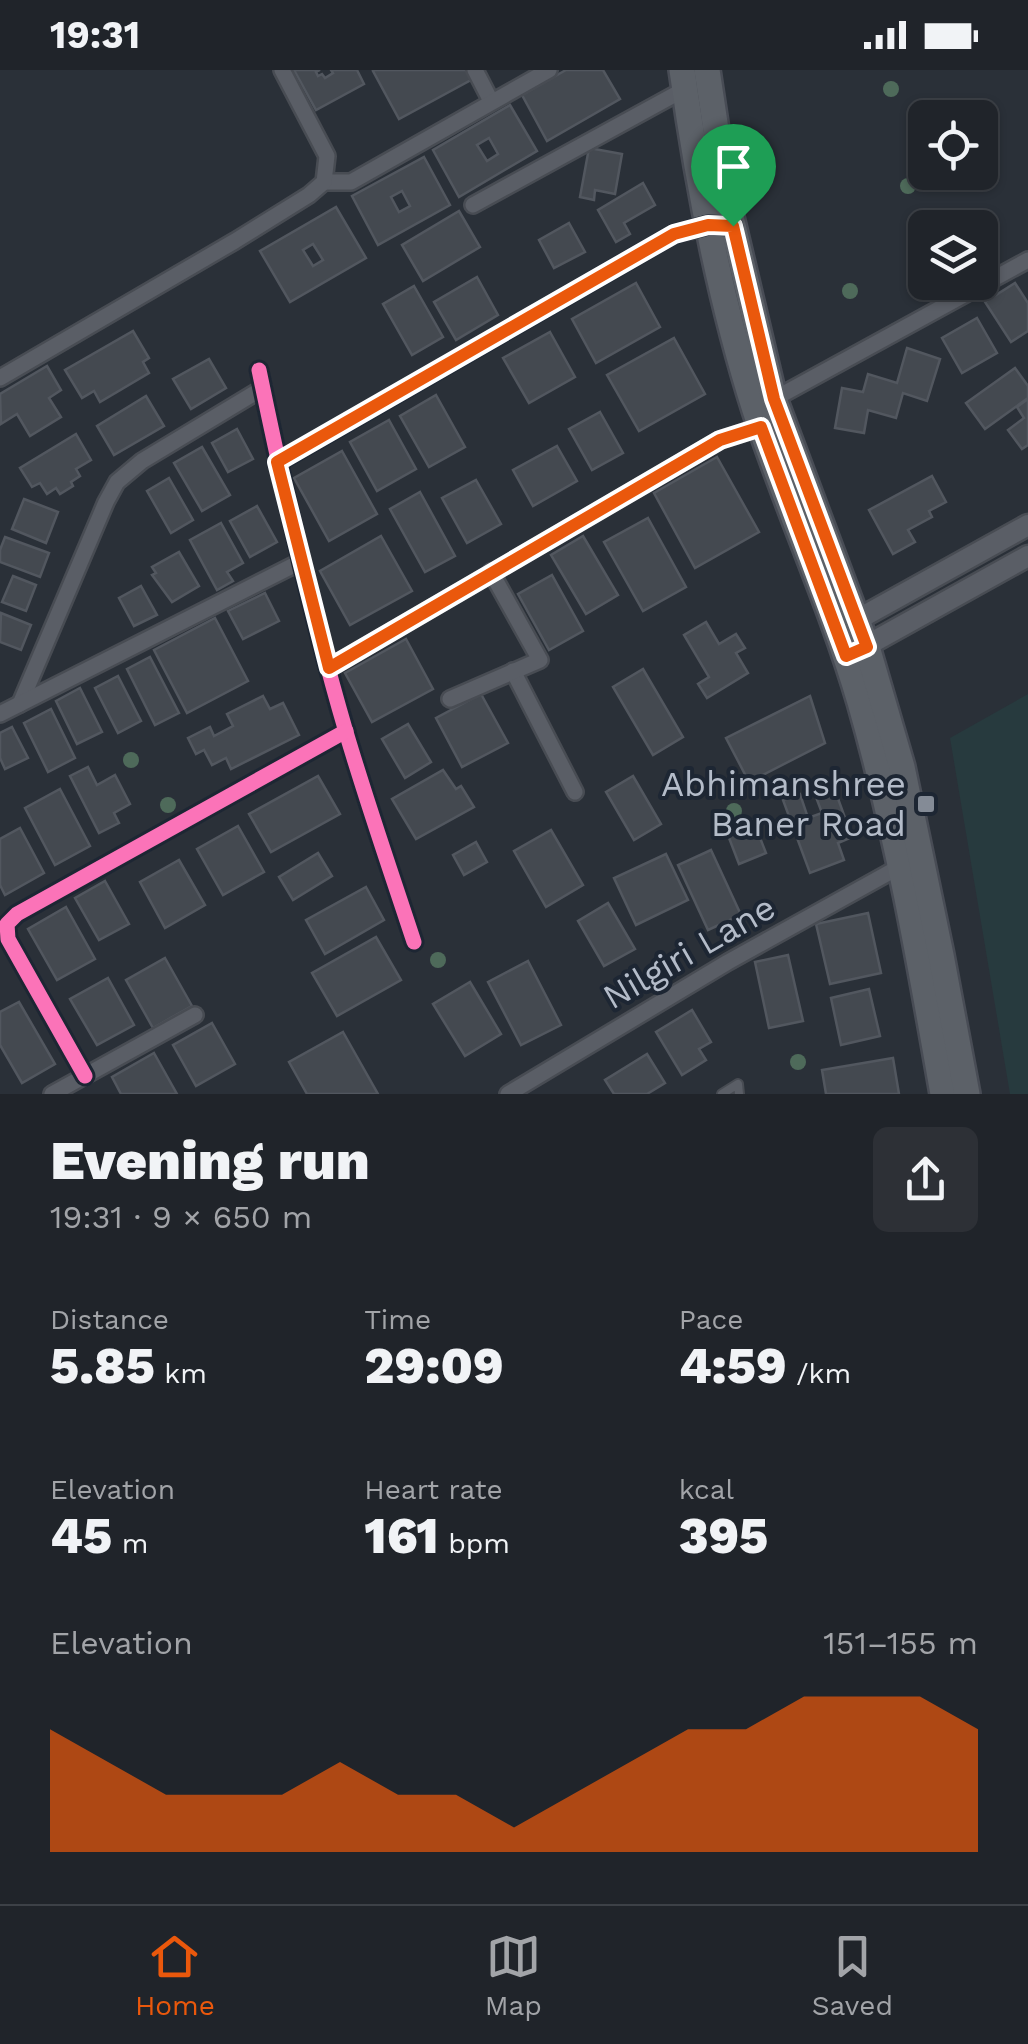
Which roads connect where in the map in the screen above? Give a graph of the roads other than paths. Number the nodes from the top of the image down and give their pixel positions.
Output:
1 (282, 70) edge
2 (475, 70) edge
3 (548, 70) edge
4 (706, 70) edge
5 (684, 79) edge
6 (491, 101) junction
7 (324, 182) junction
8 (473, 204) dead end
9 (720, 226) junction
10 (1028, 260) edge
11 (259, 370) dead end
12 (0, 378) edge
13 (263, 388) junction
14 (774, 399) junction
15 (761, 427) junction
16 (277, 462) junction
17 (1028, 525) edge
18 (1028, 556) edge
19 (302, 560) junction
20 (491, 572) junction
21 (846, 626) junction
22 (856, 652) junction
23 (329, 668) junction
24 (513, 671) junction
25 (450, 699) dead end
26 (20, 704) junction
27 (0, 714) edge
28 (346, 731) junction
29 (575, 792) dead end
30 (901, 866) junction
31 (414, 942) dead end
32 (195, 1015) dead end
33 (85, 1076) junction
34 (52, 1094) edge
35 (508, 1094) edge
36 (722, 1094) edge
37 (739, 1094) edge
38 (943, 1094) edge
39 (966, 1094) edge

1 - 7 street
2 - 6 street
3 - 6 street
4 - 9 main road
5 - 8 street
5 - 9 main road
6 - 7 street
7 - 12 street
9 - 14 main road
9 - 15 main road
9 - 16 street
10 - 14 street
11 - 13 street
13 - 16 street
13 - 26 street
14 - 21 main road
15 - 20 street
15 - 21 main road
16 - 19 street
17 - 21 street
18 - 22 street
19 - 23 street
19 - 26 street
20 - 23 street
20 - 24 street
21 - 22 main road
22 - 30 main road
22 - 39 main road
23 - 28 street
24 - 25 street
24 - 29 street
26 - 27 street
28 - 31 street
28 - 33 street
30 - 35 street, Nilgiri Lane
30 - 38 main road
32 - 33 street
33 - 34 street
36 - 37 lane

